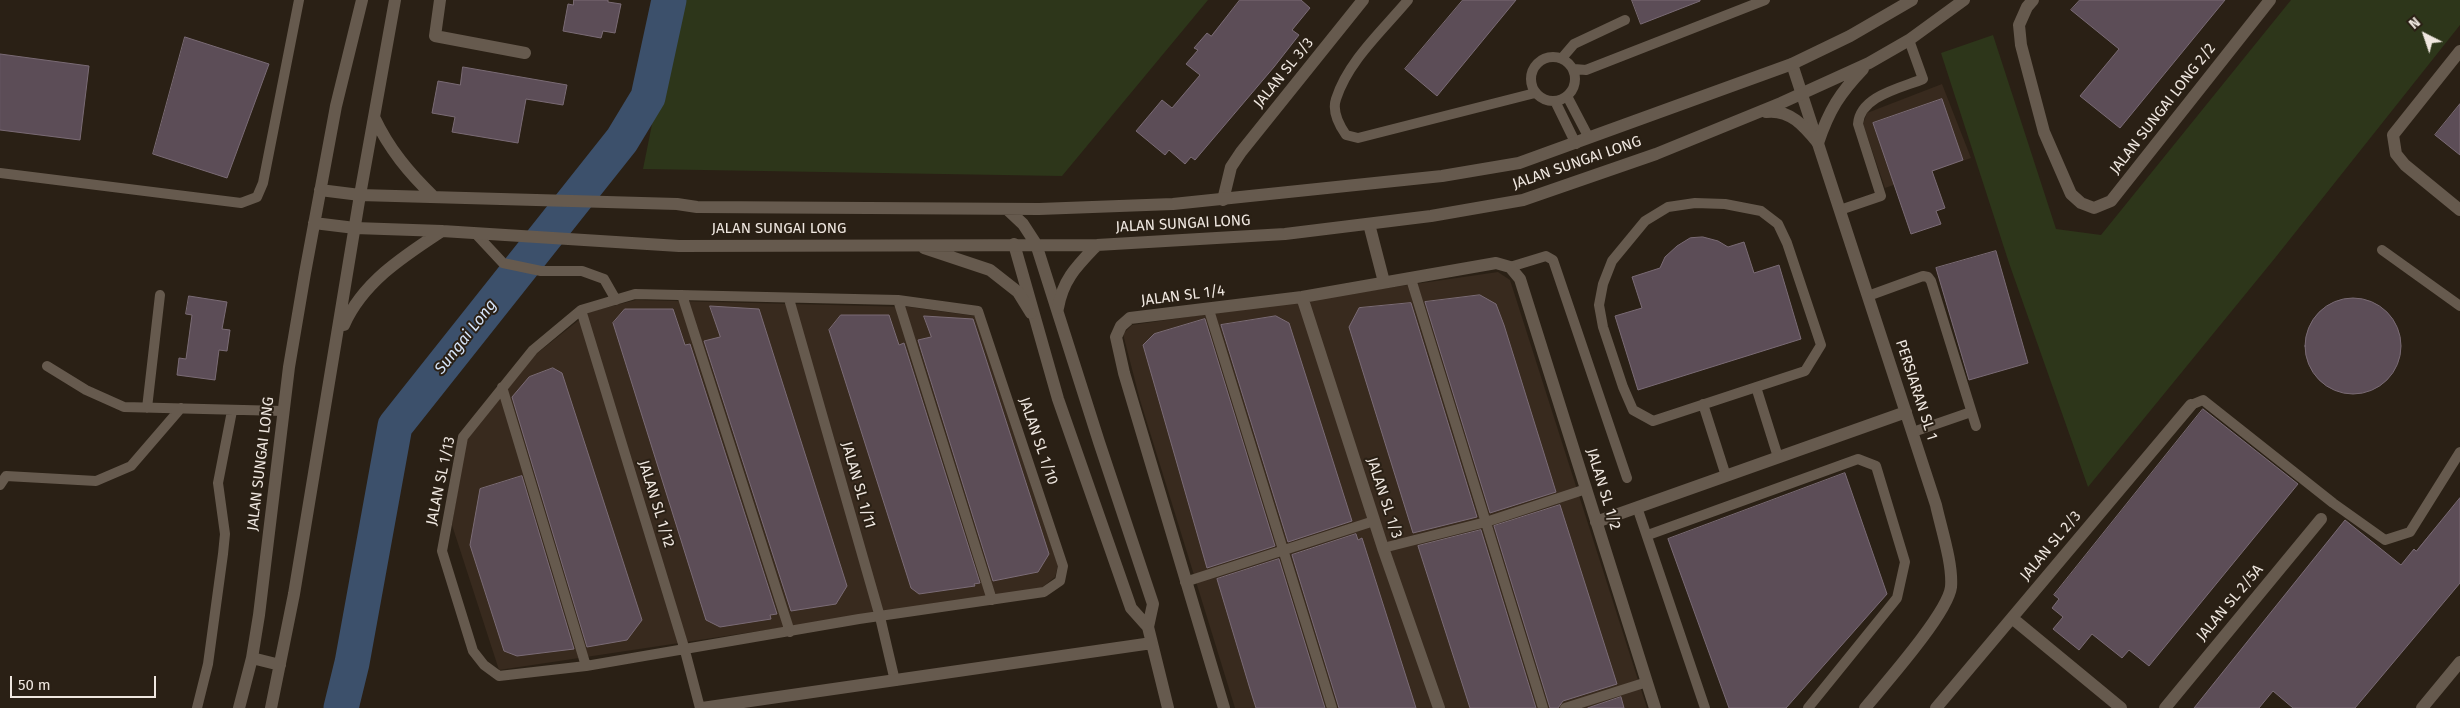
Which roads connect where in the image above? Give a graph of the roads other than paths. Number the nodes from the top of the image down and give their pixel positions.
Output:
1 (299, 0) edge
2 (362, 0) edge
3 (395, 0) edge
4 (440, 0) edge
5 (1364, 0) edge
6 (1408, 0) edge
7 (1765, 0) edge
8 (1912, 0) edge
9 (1964, 0) edge
10 (2033, 0) edge
11 (2270, 0) edge
12 (1626, 20) dead end
13 (1909, 40) junction
14 (2460, 51) edge
15 (525, 53) dead end
16 (1562, 58) junction
17 (1869, 63) junction
18 (1792, 64) junction
19 (1574, 69) junction
20 (1535, 93) junction
21 (1802, 94) junction
22 (1567, 96) junction
23 (1556, 102) junction
24 (1754, 114) junction
25 (374, 117) junction
26 (1589, 138) junction
27 (1818, 143) junction
28 (1576, 144) junction
29 (0, 173) edge
30 (320, 190) junction
31 (360, 195) junction
32 (434, 197) junction
33 (1223, 200) junction
34 (1007, 209) junction
35 (1038, 209) junction
36 (1840, 210) junction
37 (2460, 210) edge
38 (314, 223) junction
39 (1023, 224) junction
40 (1369, 224) junction
41 (355, 228) junction
42 (442, 231) junction
43 (475, 233) junction
44 (913, 244) junction
45 (1014, 244) junction
46 (1036, 244) junction
47 (1097, 245) junction
48 (2382, 250) dead end
49 (1510, 267) junction
50 (1411, 279) junction
51 (1384, 282) junction
52 (160, 295) dead end
53 (682, 295) junction
54 (1302, 296) junction
55 (1868, 296) junction
56 (789, 299) junction
57 (616, 300) junction
58 (898, 300) junction
59 (2460, 306) edge
60 (1058, 308) junction
61 (581, 310) junction
62 (1208, 310) junction
63 (1032, 313) junction
64 (336, 343) junction
65 (47, 366) dead end
66 (502, 387) junction
67 (1756, 387) junction
68 (1703, 404) junction
69 (2191, 405) joint
70 (147, 408) junction
71 (181, 408) junction
72 (232, 411) junction
73 (284, 411) junction
74 (1906, 412) junction
75 (1972, 412) junction
76 (1976, 426) dead end
77 (1913, 432) junction
78 (2460, 452) edge
79 (1778, 457) junction
80 (1726, 476) junction
81 (1628, 478) dead end
82 (0, 485) edge
83 (1586, 489) junction
84 (1637, 507) junction
85 (2321, 519) dead end
86 (1374, 521) junction
87 (1486, 522) junction
88 (1596, 522) junction
89 (1648, 536) junction
90 (1383, 548) junction
91 (1283, 550) junction
92 (1185, 582) junction
93 (992, 600) junction
94 (880, 617) junction
95 (2012, 618) junction
96 (1148, 628) junction
97 (790, 632) junction
98 (1152, 643) junction
99 (684, 647) junction
100 (252, 658) junction
101 (2460, 662) edge
102 (280, 665) junction
103 (586, 666) junction
104 (895, 680) junction
105 (1647, 682) junction
106 (1812, 706) edge
107 (197, 708) edge
108 (239, 708) edge
109 (270, 708) edge
110 (701, 708) edge
111 (1168, 708) edge
112 (1224, 708) edge
113 (1332, 708) edge
114 (1439, 708) edge
115 (1543, 708) edge
116 (1565, 708) edge
117 (1655, 708) edge
118 (1705, 708) edge
119 (1865, 708) edge
120 (1936, 708) edge
121 (2121, 708) edge
122 (2165, 708) edge
123 (2422, 708) edge

1 - 29 lane
2 - 30 street, JALAN SUNGAI LONG
3 - 25 street
4 - 15 street
5 - 33 street, JALAN SL 3/3
6 - 20 lane
7 - 19 lane
8 - 18 street, JALAN SUNGAI LONG
9 - 13 street, JALAN SUNGAI LONG
10 - 11 street, JALAN SUNGAI LONG 2/2
12 - 16 lane
13 - 17 street, JALAN SUNGAI LONG
13 - 36 lane
14 - 37 street
16 - 19 lane
16 - 20 lane
17 - 21 street, JALAN SUNGAI LONG
17 - 27 street
18 - 21 street, PERSIARAN SL 1
18 - 26 street, JALAN SUNGAI LONG
19 - 22 lane
20 - 23 lane
21 - 24 street, JALAN SUNGAI LONG
21 - 27 street, PERSIARAN SL 1
22 - 23 lane
22 - 26 lane
23 - 28 lane
24 - 27 street
24 - 40 street, JALAN SUNGAI LONG
25 - 31 street
25 - 32 street
26 - 28 street, JALAN SUNGAI LONG
27 - 36 street, PERSIARAN SL 1
28 - 33 street, JALAN SUNGAI LONG
30 - 31 street, JALAN SUNGAI LONG
30 - 38 street, JALAN SUNGAI LONG
31 - 32 street, JALAN SUNGAI LONG
31 - 41 street
32 - 34 street, JALAN SUNGAI LONG
33 - 35 street, JALAN SUNGAI LONG
34 - 35 street, JALAN SUNGAI LONG
34 - 39 street
35 - 39 street
36 - 55 street, PERSIARAN SL 1
38 - 41 street, JALAN SUNGAI LONG
38 - 73 street, JALAN SUNGAI LONG
39 - 45 street
39 - 46 street
40 - 47 street, JALAN SUNGAI LONG
40 - 51 street
41 - 42 street, JALAN SUNGAI LONG
41 - 64 street
42 - 43 street, JALAN SUNGAI LONG
42 - 64 street
43 - 44 street, JALAN SUNGAI LONG
43 - 57 lane
44 - 45 street, JALAN SUNGAI LONG
44 - 63 street
45 - 46 street, JALAN SUNGAI LONG
45 - 63 street
46 - 47 street, JALAN SUNGAI LONG
46 - 60 street
47 - 60 street
48 - 59 lane
49 - 50 street, JALAN SL 1/4
49 - 81 lane
49 - 83 street, JALAN SL 1/2
50 - 51 street, JALAN SL 1/4
50 - 87 lane
51 - 54 street, JALAN SL 1/4
52 - 70 lane
53 - 56 lane
53 - 57 lane
53 - 97 lane
54 - 62 street, JALAN SL 1/4
54 - 86 street, JALAN SL 1/3
55 - 74 street, PERSIARAN SL 1
55 - 75 lane
56 - 58 lane
56 - 94 lane, JALAN SL 1/11
57 - 61 lane
58 - 93 lane
58 - 93 lane, JALAN SL 1/10
60 - 96 street
61 - 66 lane, JALAN SL 1/13
61 - 99 lane, JALAN SL 1/12
62 - 91 lane
62 - 92 street, JALAN SL 1/4
63 - 96 street
64 - 102 street
65 - 70 lane
66 - 103 lane
66 - 103 lane, JALAN SL 1/13
67 - 68 lane
67 - 68 lane
67 - 79 lane
68 - 80 lane
69 - 78 lane
69 - 95 street, JALAN SL 2/3
70 - 71 lane
71 - 72 lane
71 - 82 lane
72 - 73 lane
72 - 107 lane
73 - 100 street, JALAN SUNGAI LONG
74 - 77 street, PERSIARAN SL 1
74 - 79 street
75 - 76 lane
75 - 77 lane
77 - 119 street, PERSIARAN SL 1
79 - 80 street
80 - 84 street
83 - 87 lane
83 - 88 street, JALAN SL 1/2
84 - 88 street
84 - 89 lane
85 - 122 street, JALAN SL 2/5A
86 - 90 street, JALAN SL 1/3
86 - 91 lane
87 - 90 lane
87 - 115 lane
88 - 105 street, JALAN SL 1/2
89 - 106 lane
89 - 118 lane
90 - 114 street, JALAN SL 1/3
91 - 92 lane
91 - 113 lane
92 - 112 street, JALAN SL 1/4
93 - 94 lane
94 - 97 lane
94 - 104 lane, JALAN SL 1/11
95 - 120 street, JALAN SL 2/3
95 - 121 street
96 - 98 street
97 - 99 lane
98 - 104 street
98 - 111 street
99 - 103 lane
99 - 110 lane, JALAN SL 1/12
100 - 102 street
100 - 108 street, JALAN SUNGAI LONG
101 - 123 street
102 - 109 street
104 - 110 street
105 - 116 lane
105 - 117 street, JALAN SL 1/2

